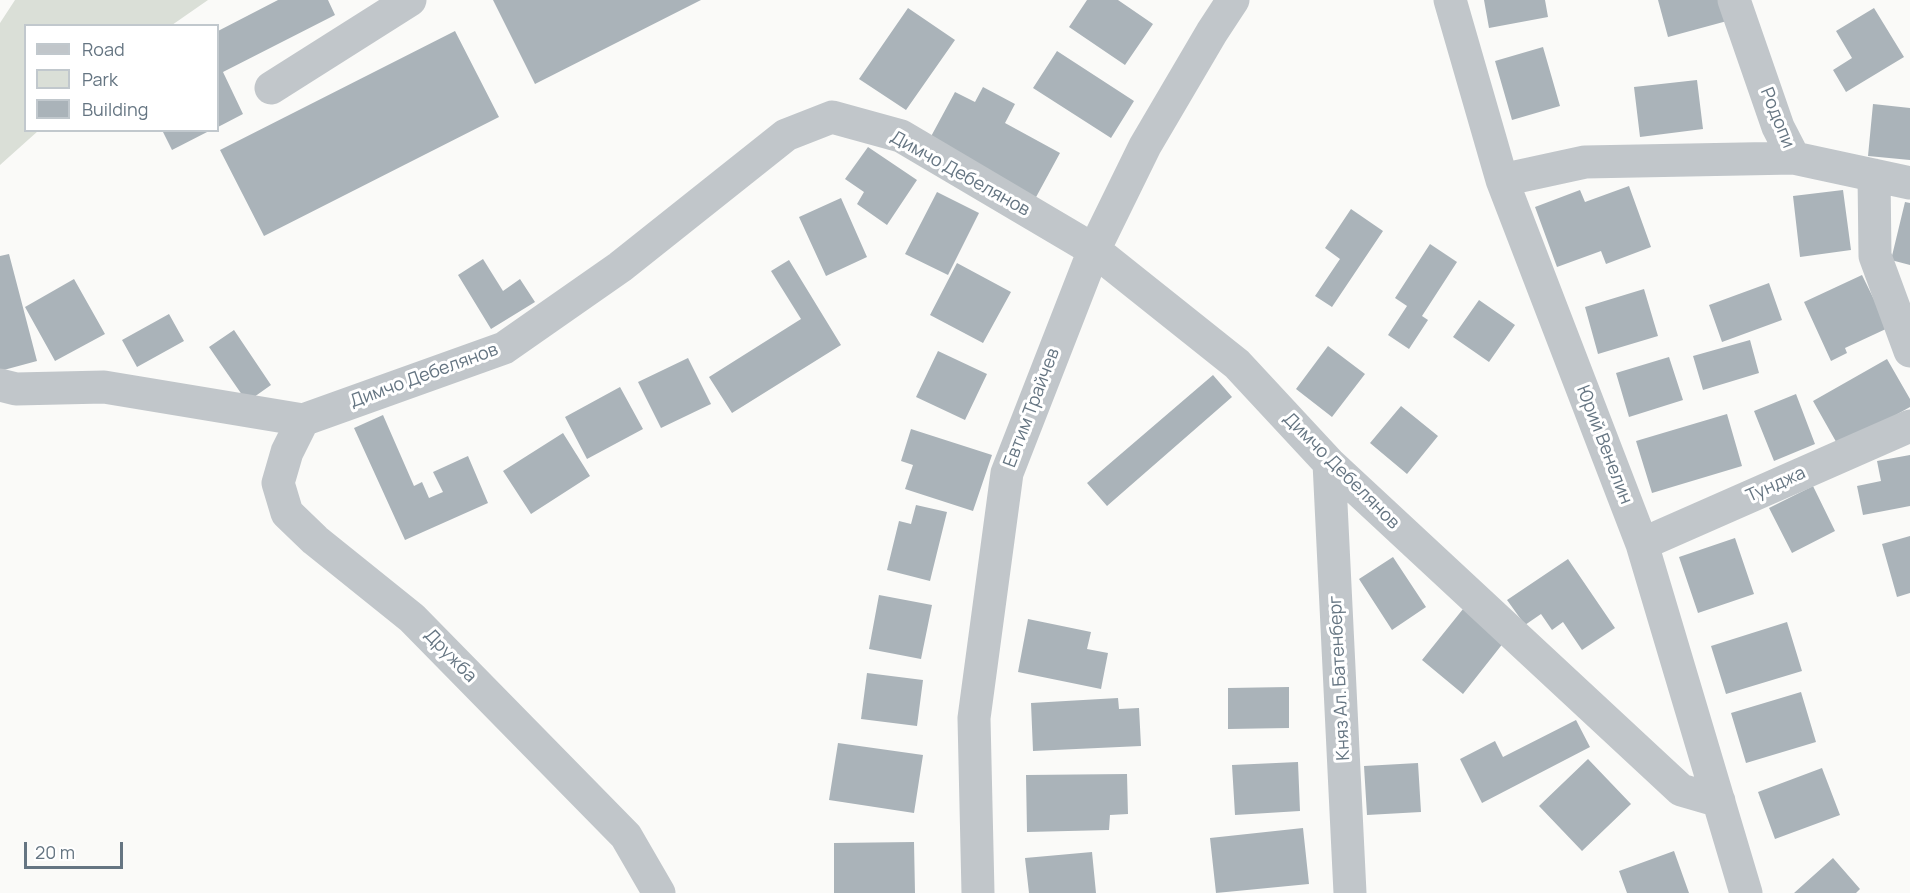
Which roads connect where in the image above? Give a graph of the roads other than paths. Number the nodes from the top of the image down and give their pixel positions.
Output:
1 (410, 0) edge
2 (1233, 0) edge
3 (1450, 0) edge
4 (1734, 0) edge
5 (271, 88) dead end
6 (1794, 159) junction
7 (1874, 175) junction
8 (1502, 180) junction
9 (1910, 183) edge
10 (1094, 250) junction
11 (1910, 351) edge
12 (0, 385) edge
13 (303, 420) junction
14 (1910, 426) edge
15 (1329, 463) junction
16 (1642, 544) junction
17 (1719, 801) junction
18 (659, 893) edge
19 (978, 893) edge
20 (1350, 893) edge
21 (1746, 893) edge

1 - 5 street
2 - 10 street, Евтим Трайчев
3 - 8 street, Юрий Венелин
4 - 6 street, Родопи
6 - 7 street, Родопи
6 - 8 street
7 - 9 street, Родопи
7 - 11 street
8 - 16 street, Юрий Венелин
10 - 13 street, Димчо Дебелянов
10 - 15 street, Димчо Дебелянов
10 - 19 street, Евтим Трайчев
12 - 13 street, Димчо Дебелянов
13 - 18 street, Дружба
14 - 16 street, Тунджа
15 - 17 street, Димчо Дебелянов
15 - 20 street, Княз Ал. Батенберг
16 - 17 street, Юрий Венелин
17 - 21 street, Юрий Венелин

